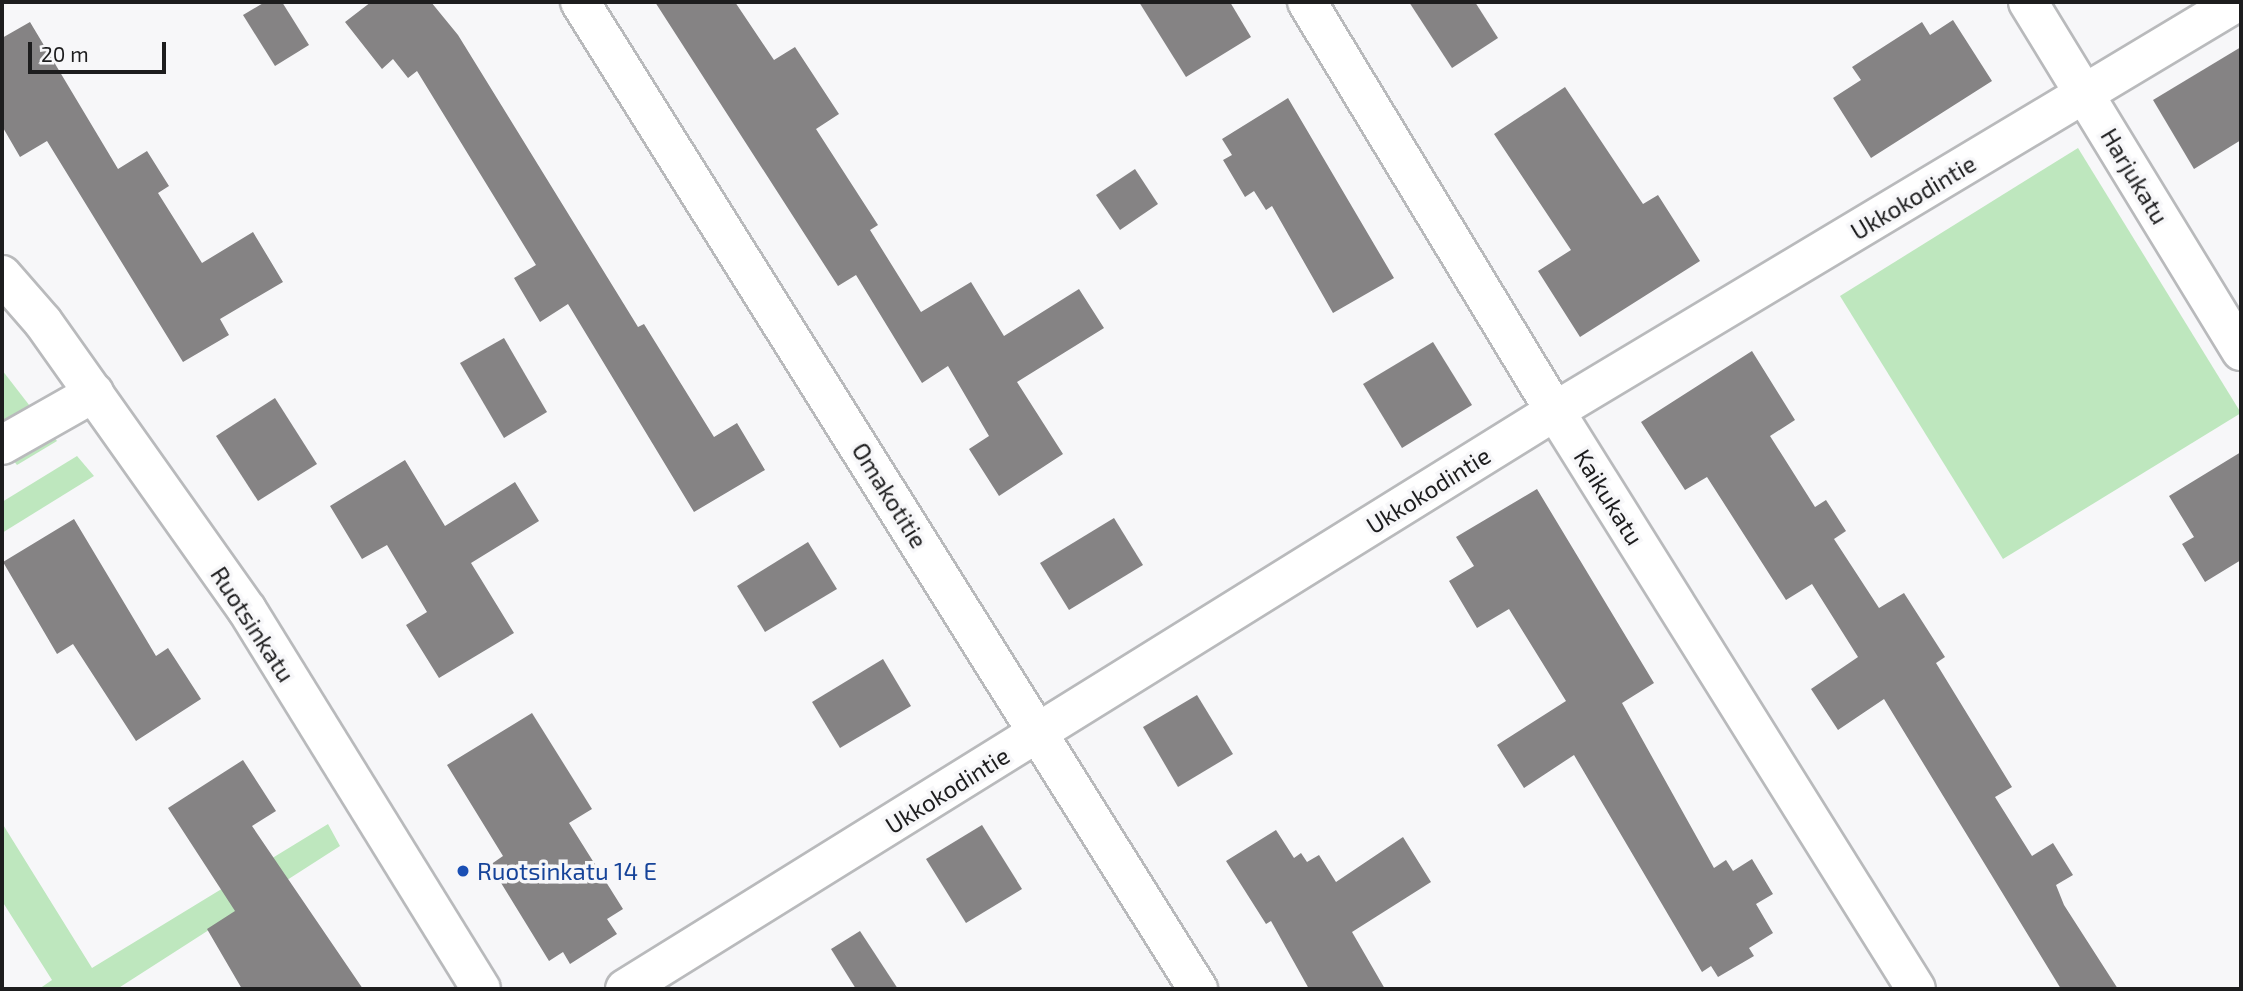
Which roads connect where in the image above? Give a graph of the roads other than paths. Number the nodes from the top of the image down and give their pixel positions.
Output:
1 (580, 2) edge
2 (1307, 2) edge
3 (2028, 2) edge
4 (2237, 2) edge
5 (2086, 94) junction
6 (2, 275) edge
7 (2241, 351) edge
8 (94, 393) junction
9 (1555, 411) junction
10 (2, 446) edge
11 (1039, 732) junction
12 (481, 989) edge
13 (625, 989) edge
14 (1198, 989) edge
15 (1916, 989) edge

1 - 11 street, Omakotitie
2 - 9 street, Kaikukatu
3 - 5 street, Harjukatu
4 - 5 street, Ukkokodintie
5 - 7 street, Harjukatu
5 - 9 street, Ukkokodintie
6 - 8 street, Ruotsinkatu
8 - 10 street
8 - 12 street, Ruotsinkatu
9 - 11 street, Ukkokodintie
9 - 15 street, Kaikukatu
11 - 13 street, Ukkokodintie
11 - 14 street, Omakotitie

